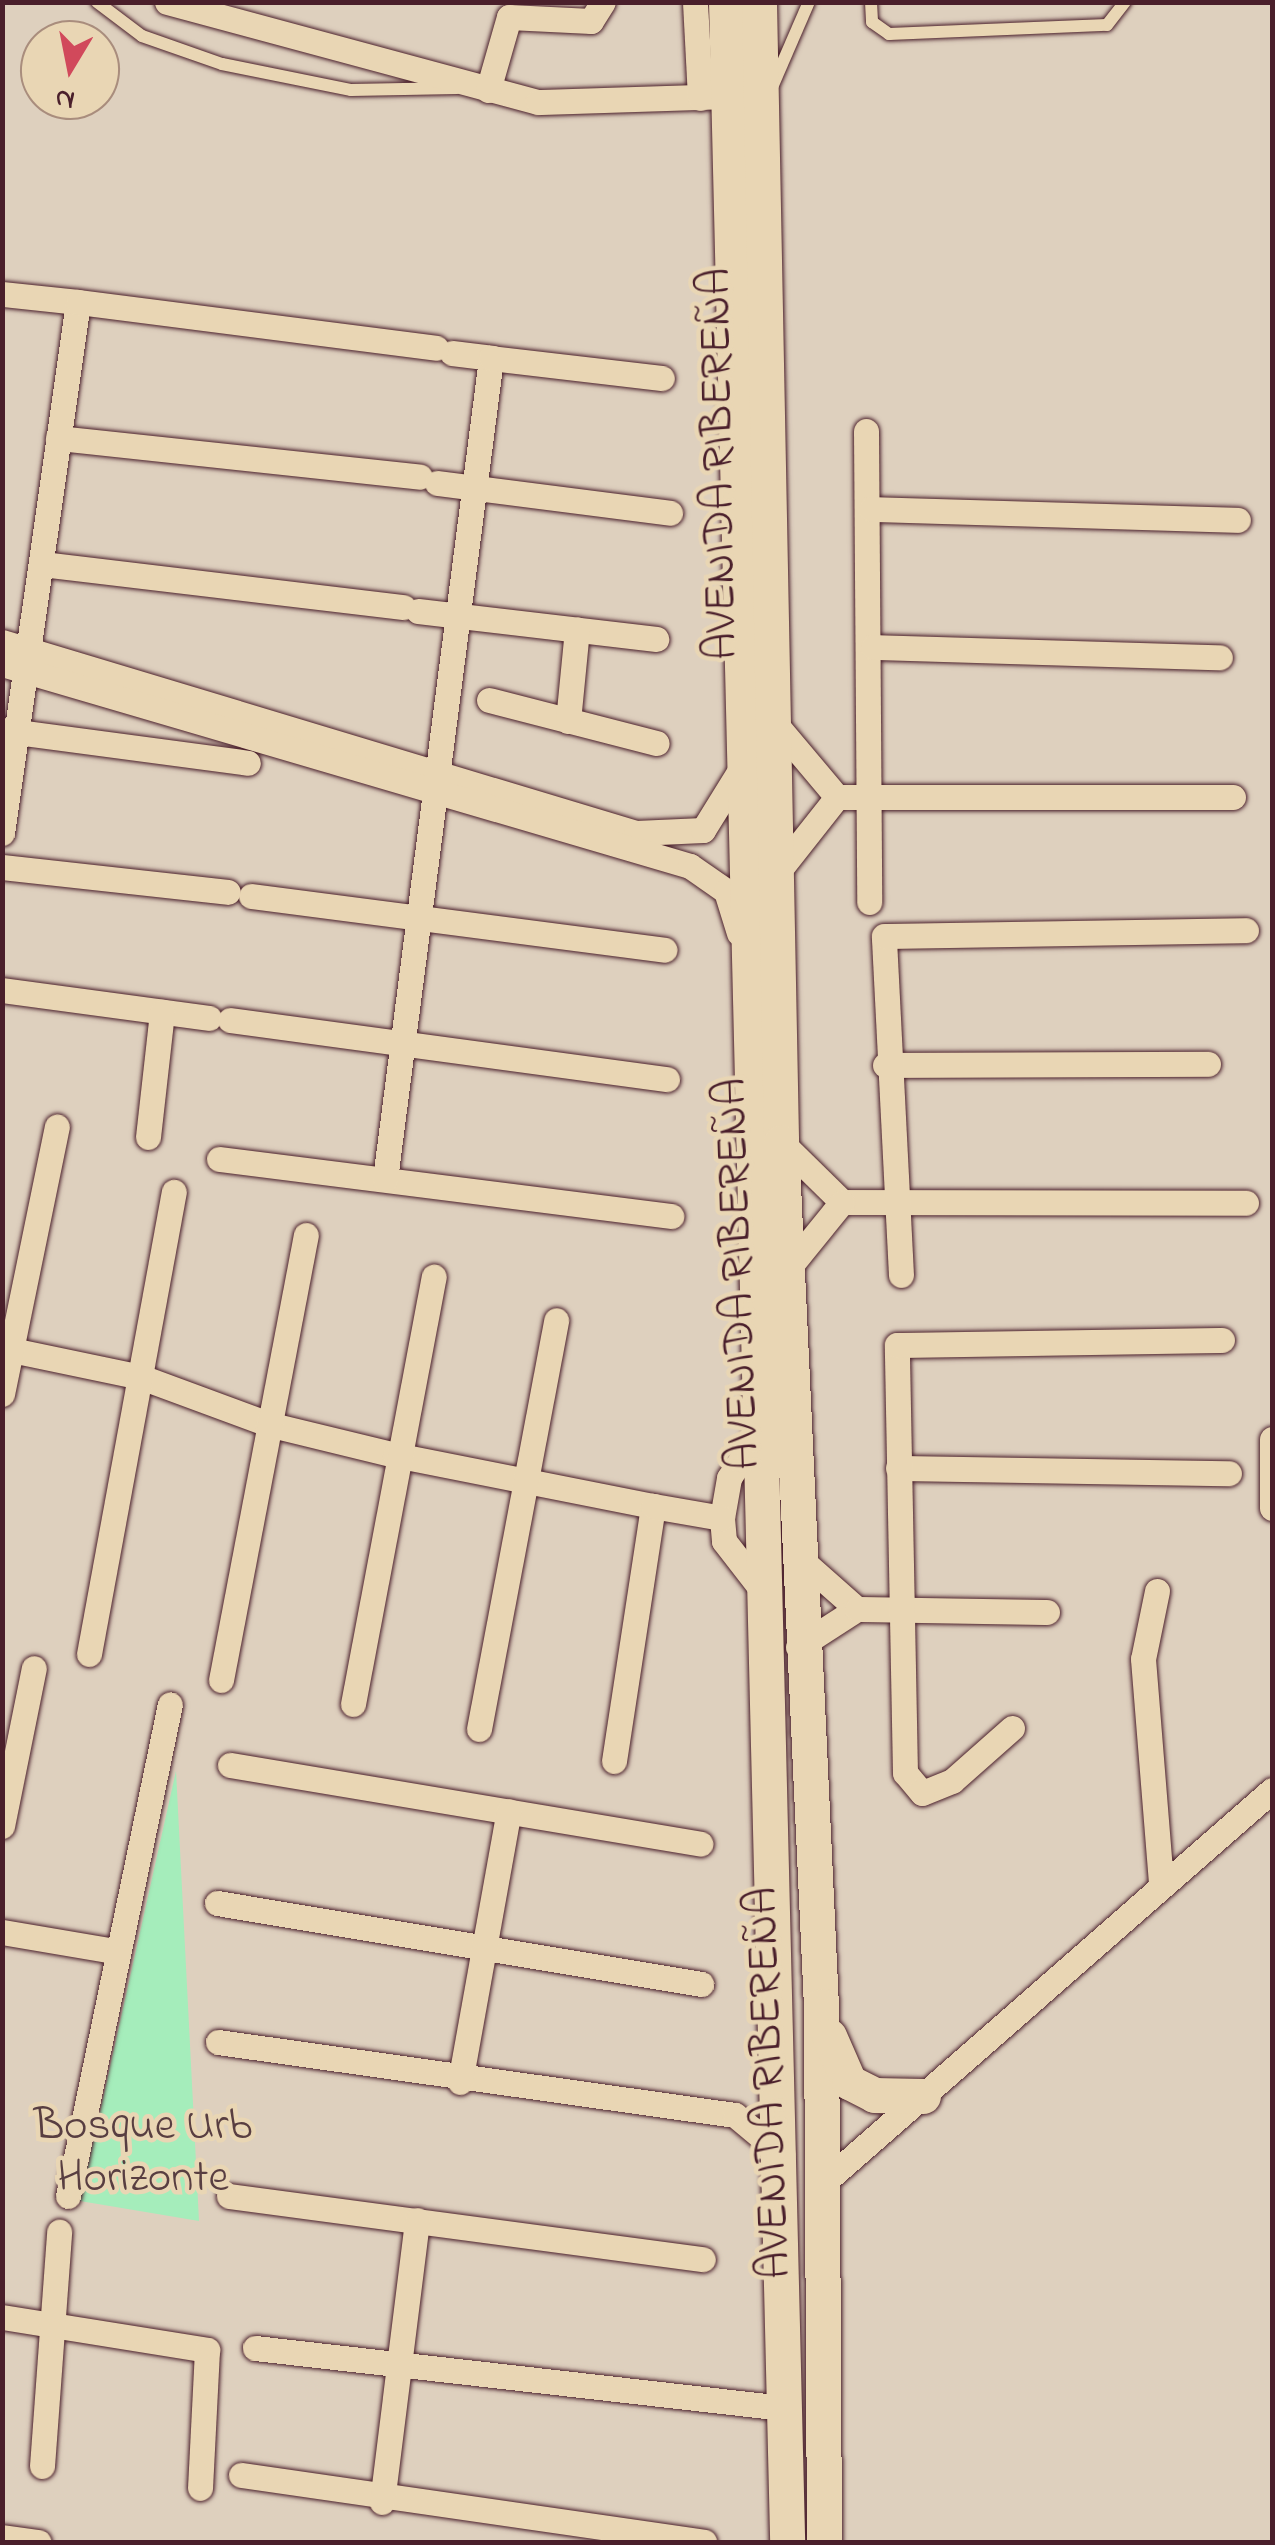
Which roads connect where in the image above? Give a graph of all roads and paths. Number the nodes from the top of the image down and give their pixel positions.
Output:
1 (97, 2) edge
2 (167, 2) edge
3 (603, 2) edge
4 (695, 2) edge
5 (726, 2) edge
6 (759, 2) edge
7 (810, 2) edge
8 (871, 2) edge
9 (1125, 2) edge
10 (482, 88) junction
11 (731, 101) junction
12 (2, 294) edge
13 (78, 302) junction
14 (491, 358) junction
15 (662, 378) dead end
16 (866, 431) dead end
17 (58, 438) junction
18 (472, 487) junction
19 (872, 509) junction
20 (670, 513) dead end
21 (1238, 520) dead end
22 (42, 564) junction
23 (456, 616) junction
24 (577, 630) junction
25 (656, 639) dead end
26 (2, 642) edge
27 (873, 647) junction
28 (1220, 657) dead end
29 (19, 662) edge
30 (488, 700) dead end
31 (568, 721) junction
32 (774, 721) junction
33 (10, 731) edge
34 (657, 743) dead end
35 (747, 758) junction
36 (248, 763) dead end
37 (432, 780) junction
38 (874, 792) junction
39 (837, 797) junction
40 (1233, 798) dead end
41 (703, 830) junction
42 (2, 833) edge
43 (2, 866) edge
44 (777, 872) junction
45 (707, 874) junction
46 (868, 902) dead end
47 (417, 916) junction
48 (1246, 930) dead end
49 (664, 950) dead end
50 (747, 970) junction
51 (2, 990) edge
52 (162, 1012) junction
53 (398, 1044) junction
54 (1208, 1064) dead end
55 (886, 1065) junction
56 (667, 1079) dead end
57 (58, 1127) dead end
58 (148, 1137) dead end
59 (781, 1142) junction
60 (219, 1160) dead end
61 (385, 1179) junction
62 (174, 1192) dead end
63 (842, 1202) junction
64 (1246, 1203) dead end
65 (897, 1205) junction
66 (671, 1216) dead end
67 (306, 1235) dead end
68 (787, 1270) junction
69 (901, 1275) dead end
70 (434, 1277) dead end
71 (556, 1320) dead end
72 (1222, 1340) dead end
73 (7, 1348) edge
74 (140, 1378) junction
75 (2, 1394) edge
76 (268, 1424) junction
77 (756, 1435) junction
78 (1272, 1438) edge
79 (394, 1455) junction
80 (898, 1468) junction
81 (1229, 1473) dead end
82 (524, 1483) junction
83 (653, 1506) junction
84 (1272, 1508) edge
85 (722, 1518) junction
86 (797, 1556) junction
87 (762, 1590) junction
88 (1157, 1591) dead end
89 (899, 1606) junction
90 (857, 1608) junction
91 (1047, 1612) dead end
92 (798, 1647) junction
93 (90, 1654) dead end
94 (34, 1668) dead end
95 (222, 1680) dead end
96 (170, 1704) dead end
97 (353, 1704) dead end
98 (1012, 1728) dead end
99 (480, 1729) dead end
100 (614, 1761) dead end
101 (230, 1765) dead end
102 (1272, 1790) edge
103 (509, 1811) junction
104 (2, 1826) edge
105 (700, 1844) dead end
106 (1161, 1885) junction
107 (218, 1903) dead end
108 (2, 1932) edge
109 (482, 1948) junction
110 (114, 1951) junction
111 (701, 1984) dead end
112 (821, 2006) junction
113 (218, 2042) dead end
114 (781, 2081) junction
115 (460, 2082) junction
116 (923, 2096) junction
117 (735, 2116) junction
118 (783, 2155) junction
119 (822, 2184) junction
120 (68, 2196) dead end
121 (229, 2196) dead end
122 (416, 2220) junction
123 (60, 2232) dead end
124 (703, 2259) dead end
125 (2, 2317) edge
126 (51, 2324) junction
127 (256, 2348) dead end
128 (396, 2361) junction
129 (783, 2408) junction
130 (42, 2466) dead end
131 (241, 2475) dead end
132 (200, 2488) dead end
133 (382, 2502) junction
134 (2, 2537) edge
135 (39, 2542) edge
136 (704, 2542) edge
137 (787, 2542) edge
138 (824, 2542) edge

1 - 10 lane
2 - 10 street
3 - 10 street
4 - 11 street
5 - 11 street, AVENIDA RIBEREÑA
6 - 11 street, AVENIDA RIBEREÑA
7 - 11 lane
8 - 9 lane
10 - 11 street
11 - 32 street, AVENIDA RIBEREÑA
11 - 35 street, AVENIDA RIBEREÑA
12 - 13 street
13 - 14 street
13 - 17 street
14 - 15 street
14 - 18 street
16 - 19 street
17 - 18 street
17 - 22 street
18 - 20 street
18 - 23 street
19 - 21 street
19 - 27 street
22 - 23 street
22 - 29 street
23 - 24 street
23 - 37 street
24 - 25 street
24 - 31 street
26 - 29 street
27 - 28 street
27 - 38 street
29 - 33 street
29 - 37 street
30 - 31 street
31 - 34 street
32 - 39 street
32 - 44 street, AVENIDA RIBEREÑA
33 - 36 street
33 - 42 street
35 - 41 street
35 - 50 street, AVENIDA RIBEREÑA
37 - 41 street
37 - 45 street
37 - 47 street
38 - 39 street
38 - 40 street
38 - 46 street
39 - 44 street
41 - 45 street
43 - 47 street
44 - 59 street, AVENIDA RIBEREÑA
45 - 50 street
47 - 49 street
47 - 53 street
48 - 55 street
50 - 77 street, AVENIDA RIBEREÑA
51 - 52 street
52 - 53 street
52 - 58 street
53 - 56 street
53 - 61 street
54 - 55 street
55 - 65 street
57 - 73 street
59 - 63 street
59 - 68 street, AVENIDA RIBEREÑA
60 - 61 street
61 - 66 street
62 - 74 street
63 - 65 street
63 - 68 street
64 - 65 street
65 - 69 street
67 - 76 street
68 - 86 street, AVENIDA RIBEREÑA
70 - 79 street
71 - 82 street
72 - 80 street
73 - 74 street
73 - 75 street
74 - 76 street
74 - 93 street
76 - 79 street
76 - 95 street
77 - 85 street
77 - 87 street, AVENIDA RIBEREÑA
78 - 84 street
79 - 82 street
79 - 97 street
80 - 81 street
80 - 89 street
82 - 83 street
82 - 99 street
83 - 85 street
83 - 100 street
85 - 87 street
86 - 90 street
86 - 92 street, AVENIDA RIBEREÑA
87 - 114 street, AVENIDA RIBEREÑA
88 - 106 street
89 - 90 street
89 - 91 street
89 - 98 street
90 - 92 street
92 - 112 street, AVENIDA RIBEREÑA
94 - 104 street
96 - 110 street
101 - 103 street
102 - 106 street
103 - 105 street
103 - 109 street
106 - 116 street
107 - 109 street
108 - 110 street
109 - 111 street
109 - 115 street
110 - 120 street
112 - 116 street
112 - 119 street, AVENIDA RIBEREÑA
113 - 115 street
114 - 117 street
114 - 118 street, AVENIDA RIBEREÑA
115 - 117 street
116 - 119 street
117 - 118 street
118 - 129 street, AVENIDA RIBEREÑA
119 - 138 street, AVENIDA RIBEREÑA
121 - 122 street
122 - 124 street
122 - 128 street
123 - 126 street
125 - 126 street
126 - 130 street
126 - 132 street
127 - 128 street
128 - 129 street
128 - 133 street
129 - 137 street, AVENIDA RIBEREÑA
131 - 133 street
133 - 136 street
134 - 135 street

